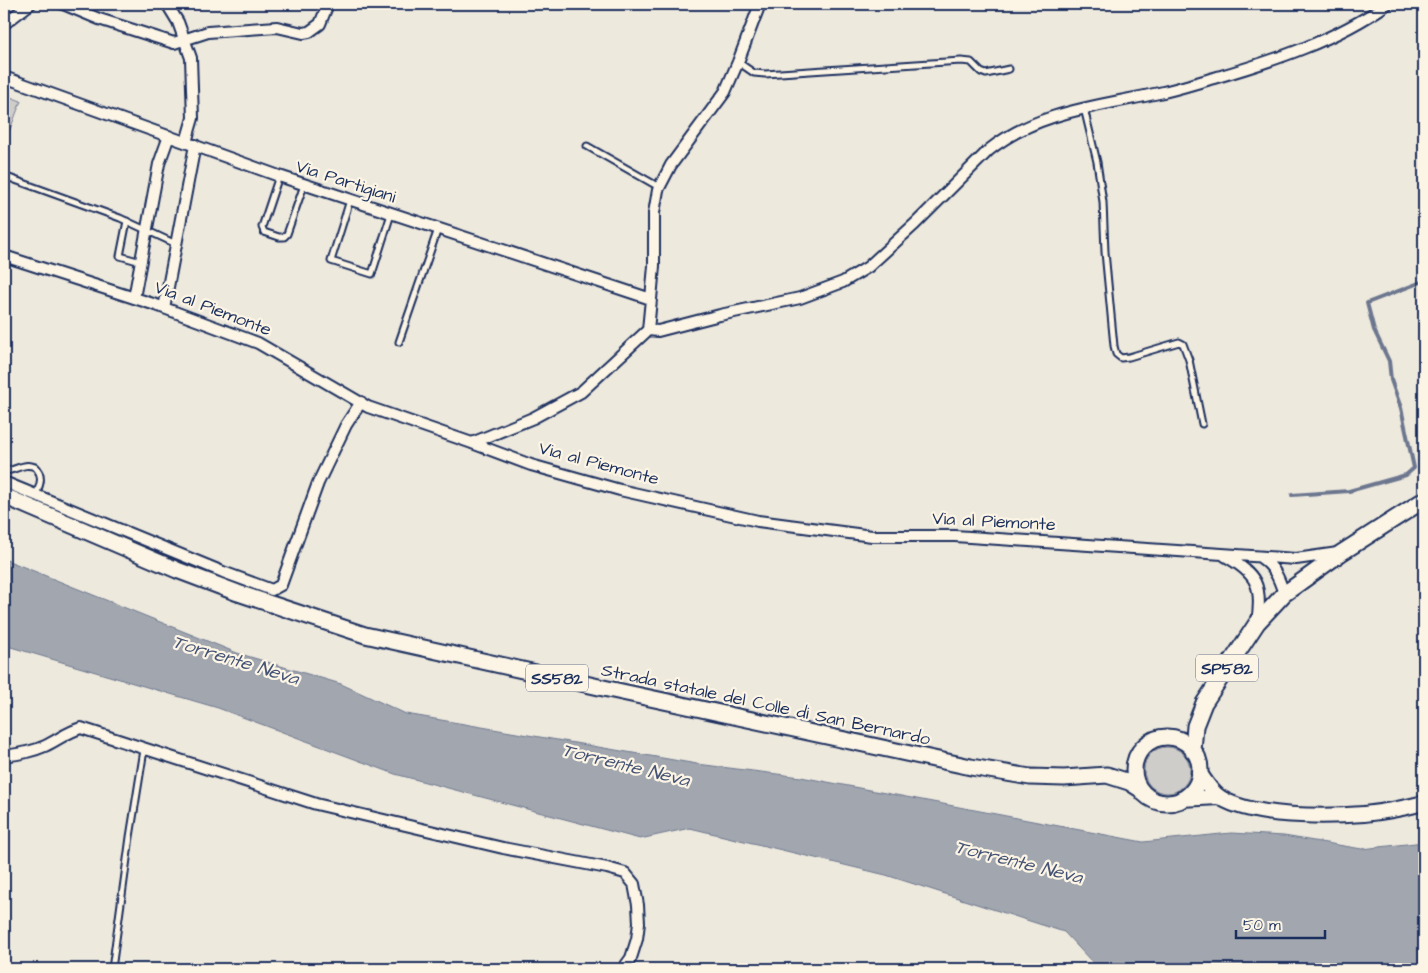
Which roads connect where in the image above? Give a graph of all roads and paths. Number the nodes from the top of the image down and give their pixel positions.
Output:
1 (30, 4) edge
2 (63, 4) edge
3 (167, 4) edge
4 (328, 4) edge
5 (760, 4) edge
6 (1387, 4) edge
7 (4, 24) edge
8 (185, 40) junction
9 (738, 62) junction
10 (1009, 69) dead end
11 (4, 78) edge
12 (1084, 108) junction
13 (169, 136) junction
14 (190, 144) junction
15 (587, 146) dead end
16 (4, 176) edge
17 (279, 176) junction
18 (304, 185) junction
19 (660, 187) junction
20 (350, 200) junction
21 (391, 214) junction
22 (127, 222) junction
23 (438, 229) junction
24 (147, 231) junction
25 (176, 244) junction
26 (4, 256) edge
27 (141, 262) junction
28 (134, 298) junction
29 (651, 299) junction
30 (164, 308) junction
31 (648, 330) junction
32 (399, 342) dead end
33 (361, 402) junction
34 (1202, 424) dead end
35 (472, 443) junction
36 (4, 471) edge
37 (4, 482) edge
38 (4, 496) edge
39 (36, 496) junction
40 (1424, 500) edge
41 (4, 501) edge
42 (24, 506) junction
43 (1341, 552) junction
44 (1222, 554) junction
45 (1259, 556) junction
46 (1284, 594) junction
47 (1258, 623) junction
48 (1199, 713) junction
49 (1168, 737) junction
50 (144, 750) junction
51 (1193, 751) junction
52 (4, 756) edge
53 (1136, 758) junction
54 (1199, 772) junction
55 (1108, 775) junction
56 (1140, 790) junction
57 (1219, 797) junction
58 (1181, 799) junction
59 (1424, 803) edge
60 (112, 969) edge
61 (623, 969) edge

1 - 7 street
2 - 8 street
3 - 8 street
4 - 8 street
5 - 9 street
6 - 12 street
8 - 14 street
9 - 10 lane
9 - 19 street
11 - 13 street, Via Partigiani
12 - 31 street
12 - 34 lane
13 - 14 street, Via Partigiani
13 - 24 street
14 - 17 street, Via Partigiani
14 - 25 street
15 - 19 lane
16 - 22 lane
17 - 18 street, Via Partigiani
17 - 18 lane
18 - 20 street, Via Partigiani
19 - 29 street
20 - 21 street, Via Partigiani
20 - 21 lane
21 - 23 street, Via Partigiani
22 - 24 lane
22 - 27 lane
23 - 29 street, Via Partigiani
23 - 32 lane
24 - 25 lane
24 - 27 street
25 - 30 street
26 - 28 street, Via al Piemonte
27 - 28 street
28 - 30 street, Via al Piemonte
29 - 31 street
30 - 33 street, Via al Piemonte
31 - 35 street
33 - 35 street, Via al Piemonte
33 - 39 street
35 - 44 street, Via al Piemonte
36 - 39 lane
37 - 39 street
38 - 42 main road, Strada statale del Colle di San Bernardo / SS582
40 - 43 main road, Via al Piemonte / SP582
41 - 42 main road, Strada statale del Colle di San Bernardo / SS582
42 - 55 main road, Strada statale del Colle di San Bernardo / SS582
43 - 45 street, Via al Piemonte
43 - 46 main road, Via al Piemonte / SP582
44 - 45 street, Via al Piemonte
44 - 47 street, Via al Piemonte
45 - 46 street
46 - 47 main road, Via al Piemonte / SP582
47 - 48 main road, Via al Piemonte / SP582
48 - 49 main road, Via al Piemonte / SP582
48 - 51 main road, Via al Piemonte / SP582
49 - 51 main road
49 - 53 main road
50 - 52 street
50 - 60 lane
50 - 61 street
51 - 54 main road
53 - 55 main road, Strada statale del Colle di San Bernardo / SS582
53 - 56 main road
54 - 57 main road
54 - 58 main road
55 - 56 main road, Strada statale del Colle di San Bernardo / SS582
56 - 58 main road
57 - 58 main road
57 - 59 main road

